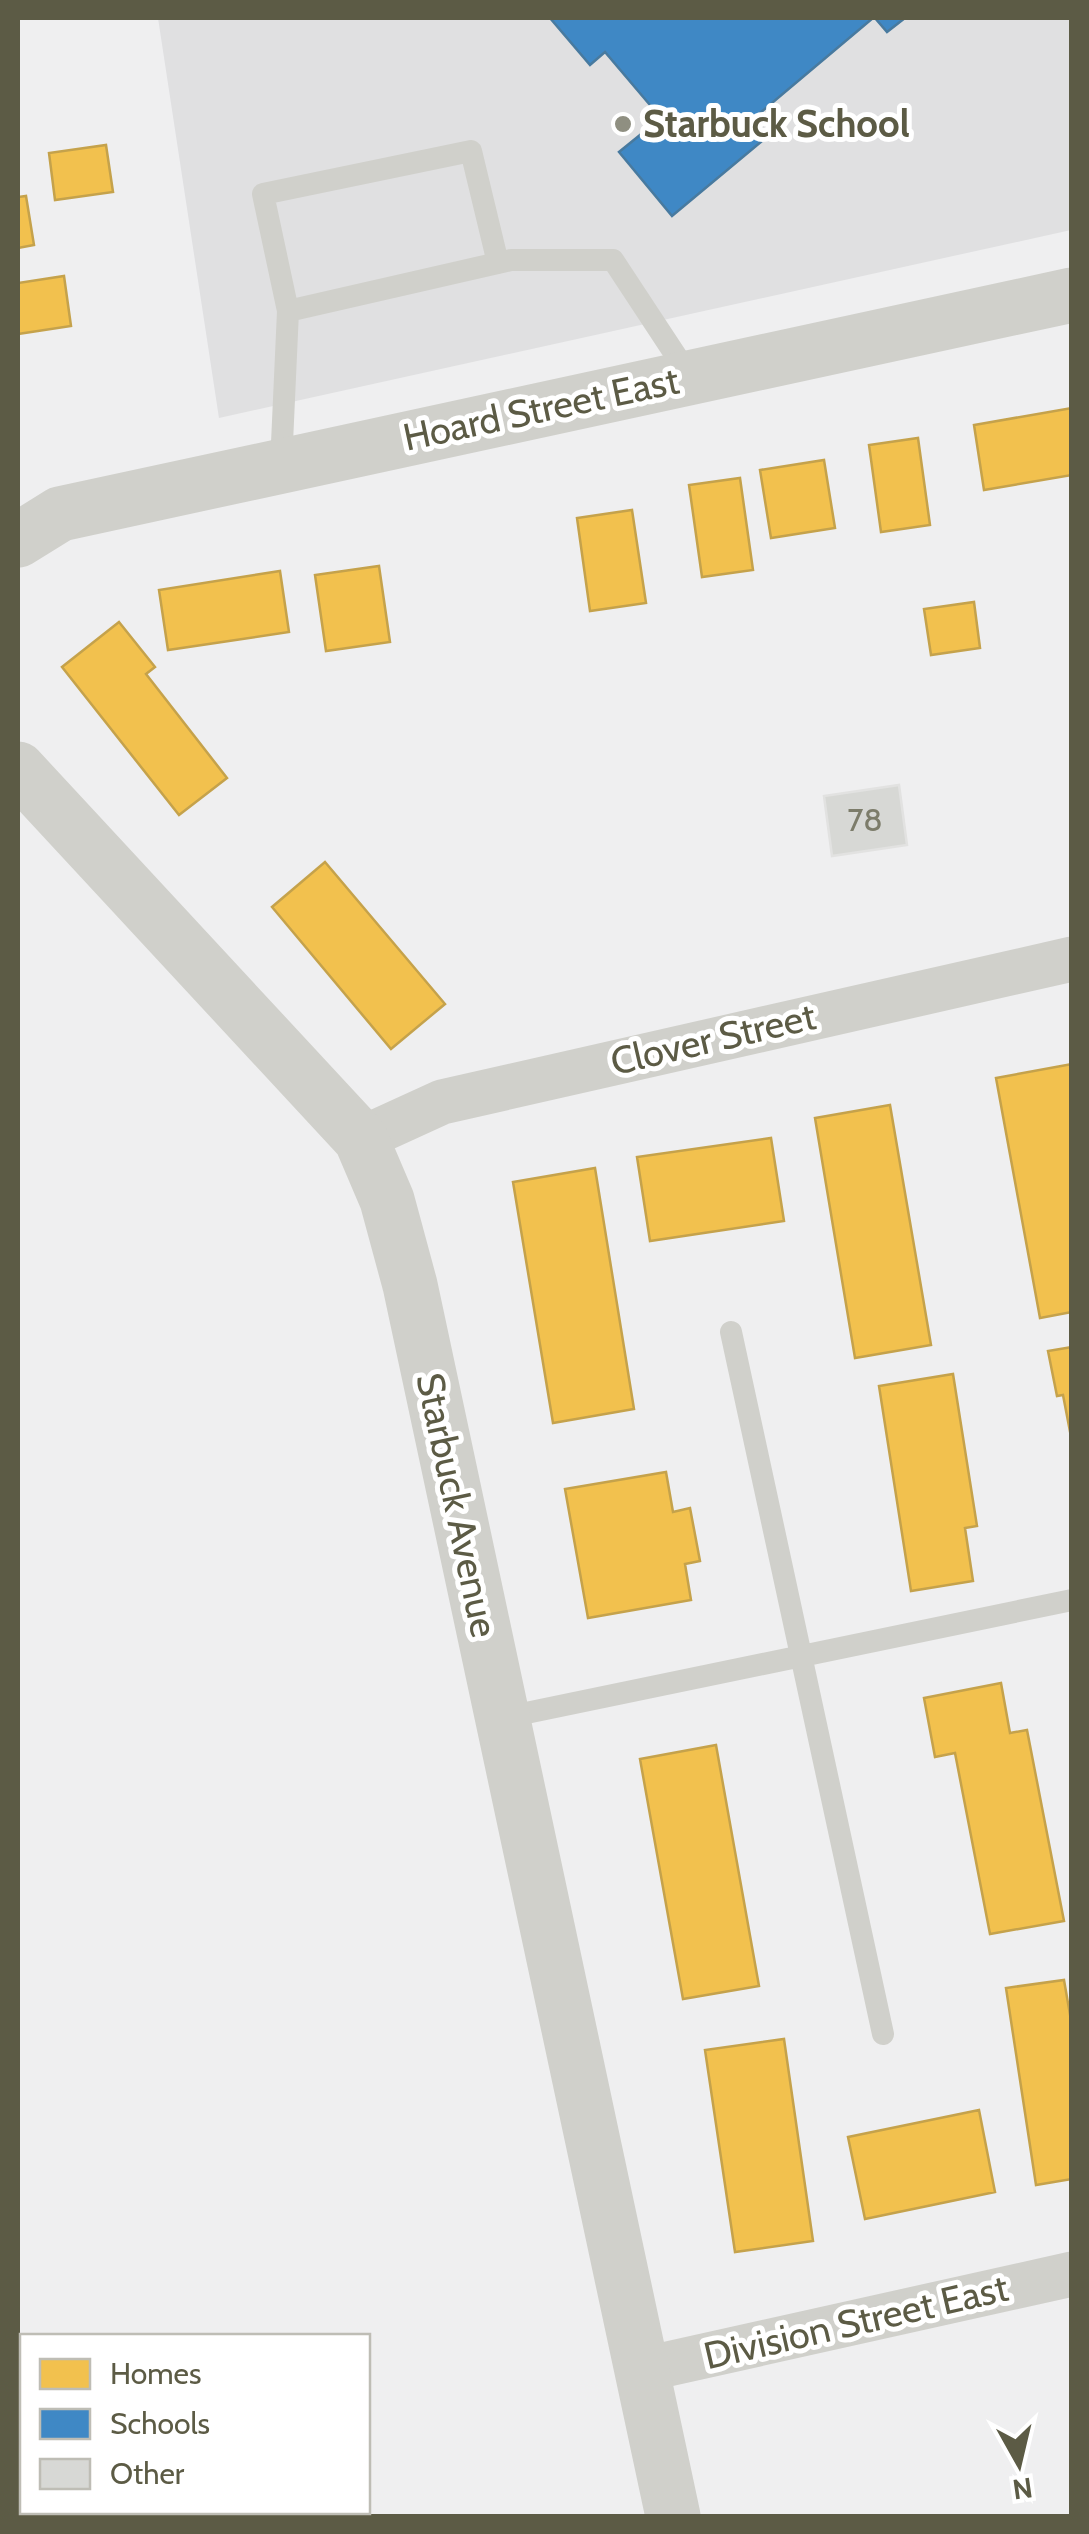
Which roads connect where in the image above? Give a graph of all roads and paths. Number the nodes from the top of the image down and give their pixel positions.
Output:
1 (498, 263) junction
2 (1072, 295) edge
3 (288, 311) junction
4 (690, 376) junction
5 (281, 465) junction
6 (18, 540) edge
7 (18, 769) edge
8 (1072, 958) edge
9 (360, 1139) junction
10 (731, 1332) dead end
11 (1072, 1600) edge
12 (802, 1656) junction
13 (502, 1718) junction
14 (883, 2034) dead end
15 (1072, 2274) edge
16 (641, 2370) junction
17 (672, 2516) edge

1 - 3 lane
1 - 3 lane
1 - 4 lane
2 - 4 street, Hoard Street East
3 - 5 lane
4 - 5 street, Hoard Street East
5 - 6 street, Hoard Street East
7 - 9 street, Starbuck Avenue
8 - 9 street, Clover Street
9 - 13 street, Starbuck Avenue
10 - 12 lane
11 - 12 lane
12 - 13 lane
12 - 14 lane
13 - 16 street, Starbuck Avenue
15 - 16 street, Division Street East
16 - 17 street, Starbuck Avenue

